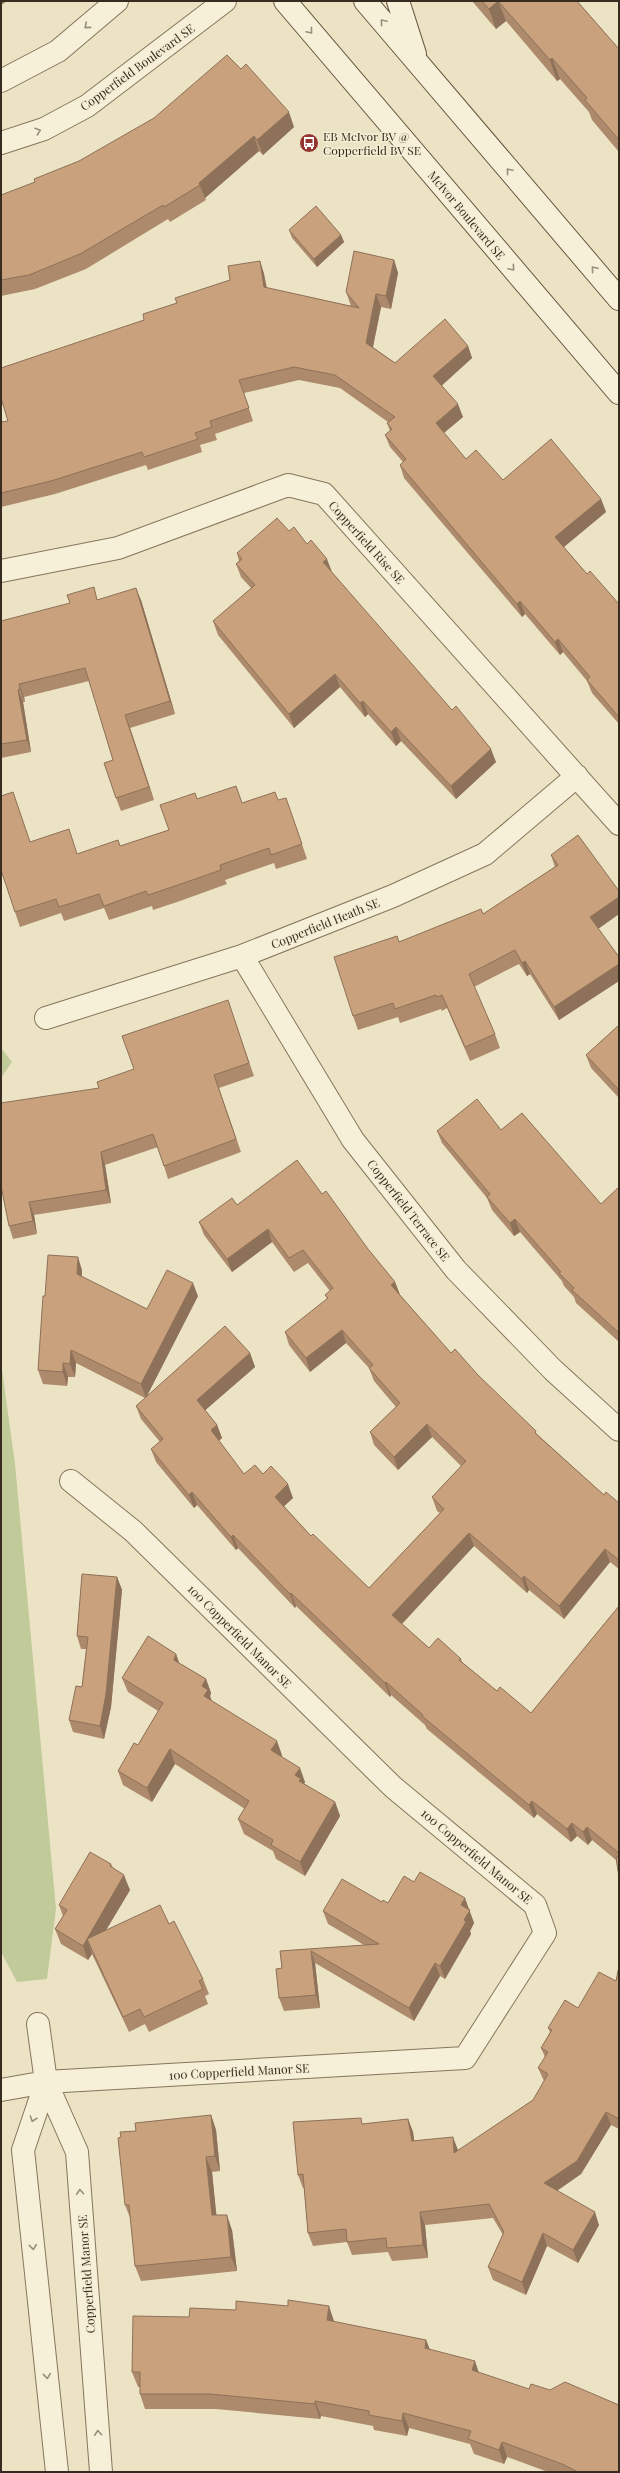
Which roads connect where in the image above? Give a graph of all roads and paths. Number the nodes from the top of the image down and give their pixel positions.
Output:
1 (117, 1) edge
2 (225, 1) edge
3 (285, 1) edge
4 (365, 1) edge
5 (398, 1) edge
6 (418, 63) junction
7 (1, 81) edge
8 (1, 143) edge
9 (619, 299) edge
10 (619, 393) edge
11 (1, 571) edge
12 (577, 776) junction
13 (619, 824) edge
14 (242, 956) junction
15 (46, 1018) dead end
16 (619, 1430) edge
17 (71, 1481) dead end
18 (38, 2024) dead end
19 (46, 2082) junction
20 (1, 2090) edge
21 (57, 2472) edge
22 (101, 2472) edge

1 -> 7 street
8 -> 2 street, Copperfield Boulevard SE
3 -> 10 street, McIvor Boulevard SE
6 -> 4 street
5 - 6 street
9 -> 6 street
11 - 12 street, Copperfield Rise SE
12 - 13 street, Copperfield Rise SE
12 - 14 street, Copperfield Heath SE
14 - 15 street, Copperfield Heath SE
14 - 16 street, Copperfield Terrace SE
17 - 19 street, 100 Copperfield Manor SE
18 - 19 street, Copperfield Manor SE
19 - 20 street
19 -> 21 street, Copperfield Manor SE
22 -> 19 street, Copperfield Manor SE

